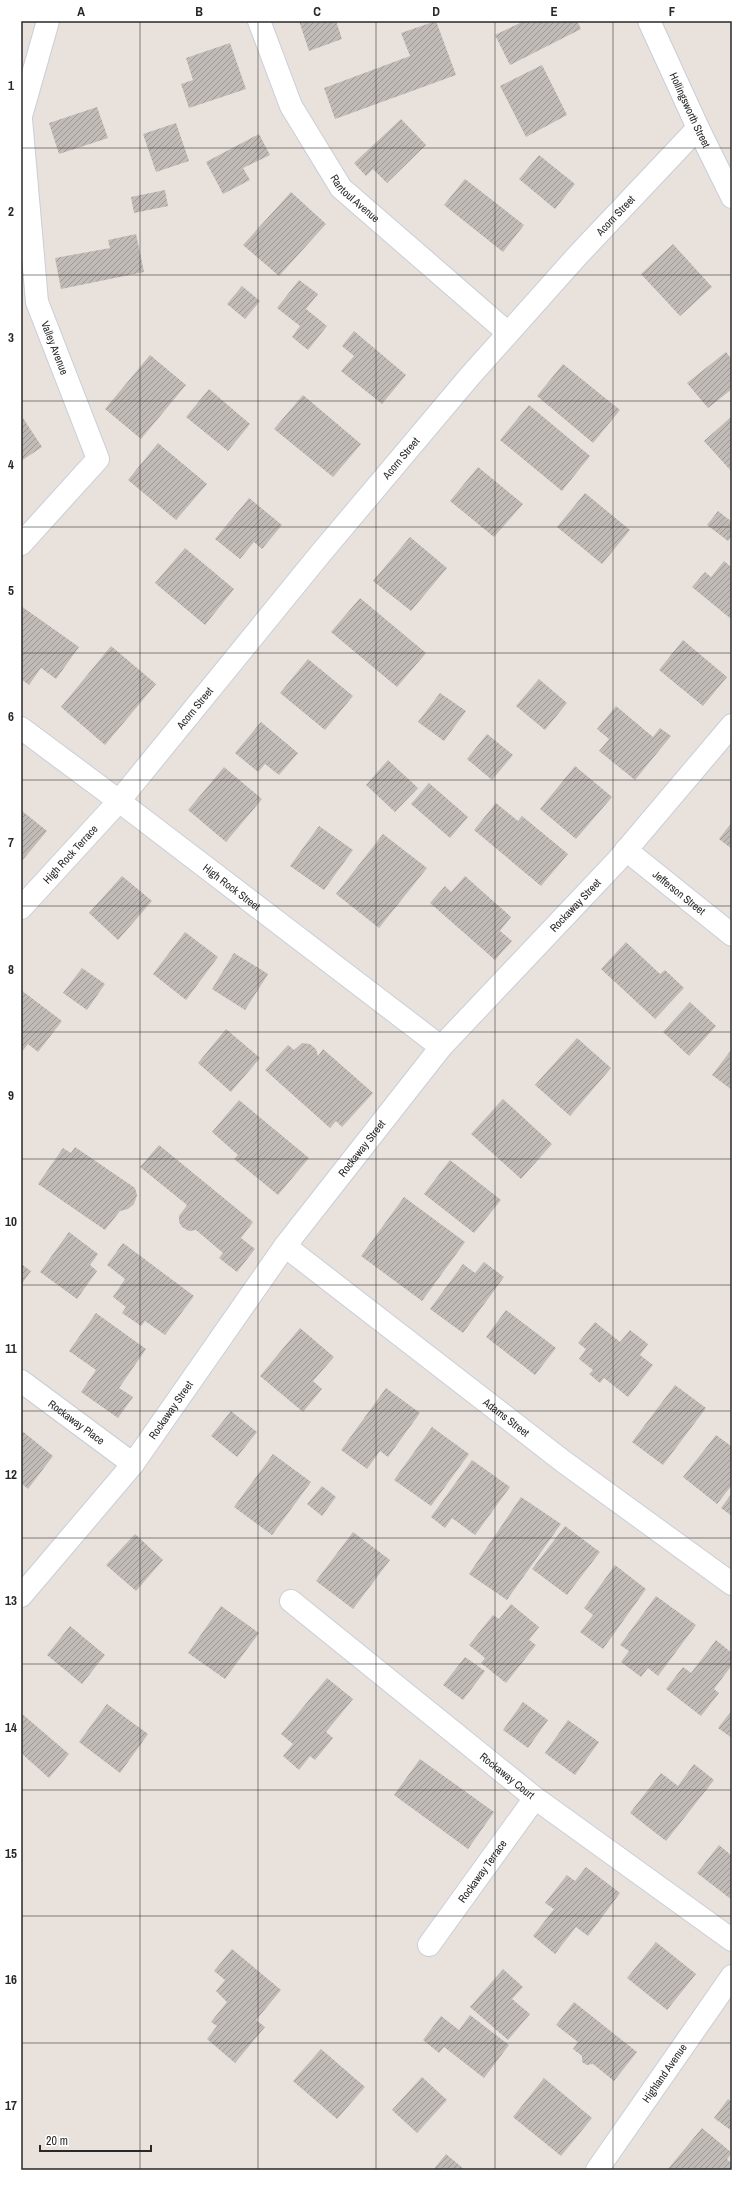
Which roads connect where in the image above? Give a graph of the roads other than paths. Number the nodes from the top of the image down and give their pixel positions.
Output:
1 (48, 21) edge
2 (260, 21) edge
3 (650, 21) edge
4 (21, 116) edge
5 (21, 119) edge
6 (698, 128) junction
7 (732, 197) edge
8 (508, 333) junction
9 (21, 544) edge
10 (732, 725) edge
11 (21, 728) edge
12 (119, 801) junction
13 (626, 850) junction
14 (21, 908) edge
15 (732, 935) edge
16 (441, 1047) junction
17 (285, 1246) junction
18 (21, 1380) edge
19 (133, 1464) junction
20 (732, 1584) edge
21 (21, 1596) edge
22 (291, 1601) dead end
23 (535, 1798) junction
24 (732, 1940) edge
25 (429, 1946) dead end
26 (732, 1976) edge
27 (597, 2170) edge

1 - 4 street
2 - 8 street, Rantoul Avenue
3 - 6 street, Hollingsworth Street
5 - 9 street, Valley Avenue
6 - 7 street, Hollingsworth Street
6 - 8 street, Acorn Street
8 - 12 street, Acorn Street
10 - 13 street, Rockaway Street
11 - 12 street, High Rock Street
12 - 14 street, High Rock Terrace
12 - 16 street, High Rock Street
13 - 15 street, Jefferson Street
13 - 16 street, Rockaway Street
16 - 17 street, Rockaway Street
17 - 19 street, Rockaway Street
17 - 20 street, Adams Street
18 - 19 street, Rockaway Place
19 - 21 street, Rockaway Street
22 - 23 street, Rockaway Court
23 - 24 street, Rockaway Court
23 - 25 street, Rockaway Terrace
26 - 27 street, Highland Avenue

